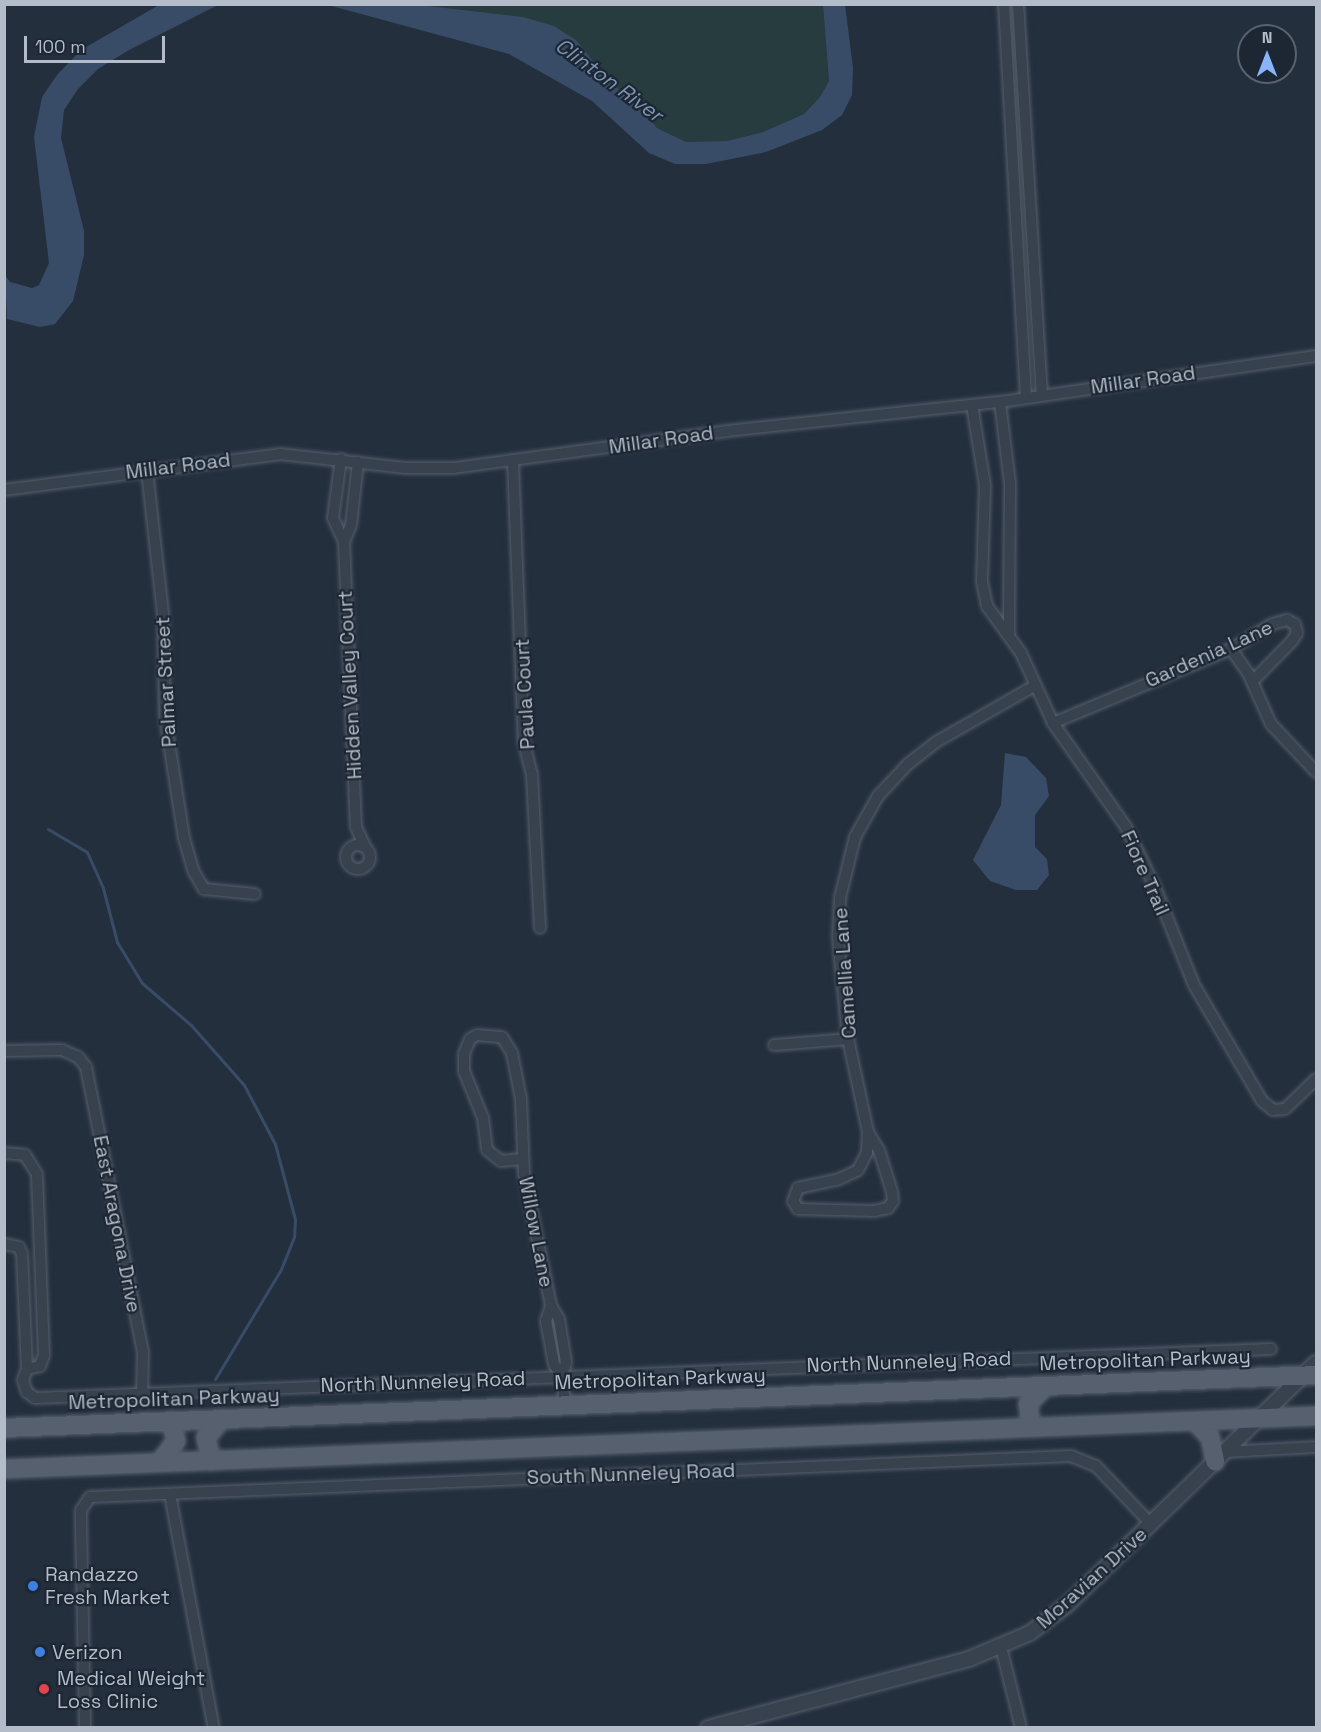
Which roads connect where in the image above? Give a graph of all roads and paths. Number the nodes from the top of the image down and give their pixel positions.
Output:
1 (1004, 4) edge
2 (1018, 4) edge
3 (1014, 185) junction
4 (1029, 185) junction
5 (1035, 280) junction
6 (1020, 282) junction
7 (1317, 356) edge
8 (1042, 395) junction
9 (1026, 397) junction
10 (1000, 402) junction
11 (972, 405) junction
12 (341, 459) junction
13 (513, 461) junction
14 (358, 462) junction
15 (147, 471) junction
16 (4, 490) edge
17 (336, 492) junction
18 (354, 495) junction
19 (344, 542) junction
20 (1009, 635) junction
21 (1231, 649) junction
22 (1252, 682) junction
23 (1035, 686) junction
24 (1053, 723) junction
25 (1317, 772) edge
26 (357, 827) junction
27 (365, 846) junction
28 (350, 847) junction
29 (255, 894) dead end
30 (540, 928) dead end
31 (848, 1039) junction
32 (774, 1045) dead end
33 (4, 1051) edge
34 (1317, 1079) edge
35 (868, 1132) junction
36 (4, 1153) edge
37 (523, 1159) junction
38 (4, 1244) edge
39 (1271, 1349) dead end
40 (27, 1369) junction
41 (1312, 1371) edge
42 (562, 1376) junction
43 (1046, 1386) junction
44 (142, 1394) junction
45 (565, 1406) junction
46 (1317, 1416) edge
47 (1260, 1418) junction
48 (222, 1419) junction
49 (171, 1421) junction
50 (1194, 1421) junction
51 (4, 1428) edge
52 (1031, 1428) junction
53 (1317, 1447) edge
54 (1220, 1457) junction
55 (212, 1461) junction
56 (160, 1462) junction
57 (4, 1469) edge
58 (170, 1494) junction
59 (1151, 1524) junction
60 (1001, 1647) junction
61 (85, 1728) edge
62 (214, 1728) edge
63 (708, 1728) edge
64 (1021, 1728) edge

1 - 3 street
2 - 4 street
3 - 4 street
3 - 6 street
4 - 5 street
5 - 6 street
5 - 8 street
6 - 9 street
7 - 8 street, Millar Road
8 - 9 street, Millar Road
9 - 10 street, Millar Road
10 - 11 street, Millar Road
10 - 20 street
11 - 13 street, Millar Road
11 - 20 street, Fiore Trail
12 - 14 street, Millar Road
12 - 15 street, Millar Road
12 - 17 street, Hidden Valley Court
13 - 14 street, Millar Road
13 - 30 street, Paula Court
14 - 18 street, Hidden Valley Court
15 - 16 street, Millar Road
15 - 29 street, Palmar Street
17 - 18 street
17 - 19 street, Hidden Valley Court
18 - 19 street, Hidden Valley Court
19 - 26 street, Hidden Valley Court
20 - 23 street, Fiore Trail
21 - 22 street
21 - 22 street, Gardenia Lane
21 - 24 street, Gardenia Lane
22 - 25 street
23 - 24 street, Fiore Trail
23 - 31 street, Camellia Lane
24 - 34 street, Fiore Trail
26 - 27 street, Hidden Valley Court
26 - 28 street, Hidden Valley Court
27 - 28 street
27 - 28 street
31 - 32 street
31 - 35 street, Camellia Lane
33 - 44 street, East Aragona Drive
35 - 35 street, Camellia Lane
36 - 40 street
37 - 37 street, Willow Lane
37 - 42 street, Willow Lane
38 - 40 street, North Nunneley Road
39 - 42 street, North Nunneley Road
40 - 44 street, North Nunneley Road
41 - 43 main road, Metropolitan Parkway
41 - 47 street, Moravian Drive
42 - 44 street, North Nunneley Road
42 - 45 street, Willow Lane
43 - 45 main road, Metropolitan Parkway
43 - 52 main road
45 - 48 main road, Metropolitan Parkway
46 - 47 main road
47 - 50 main road
47 - 54 street, Moravian Drive
48 - 49 main road, Metropolitan Parkway
48 - 55 main road
49 - 51 main road, Metropolitan Parkway
49 - 56 main road
50 - 52 main road
50 - 54 main road
52 - 55 main road
53 - 54 street
54 - 59 street, Moravian Drive
55 - 56 main road
56 - 57 main road
58 - 59 street, South Nunneley Road
58 - 61 street, South Nunneley Road
58 - 62 street
59 - 60 street, Moravian Drive
60 - 63 street, Moravian Drive
60 - 64 street

